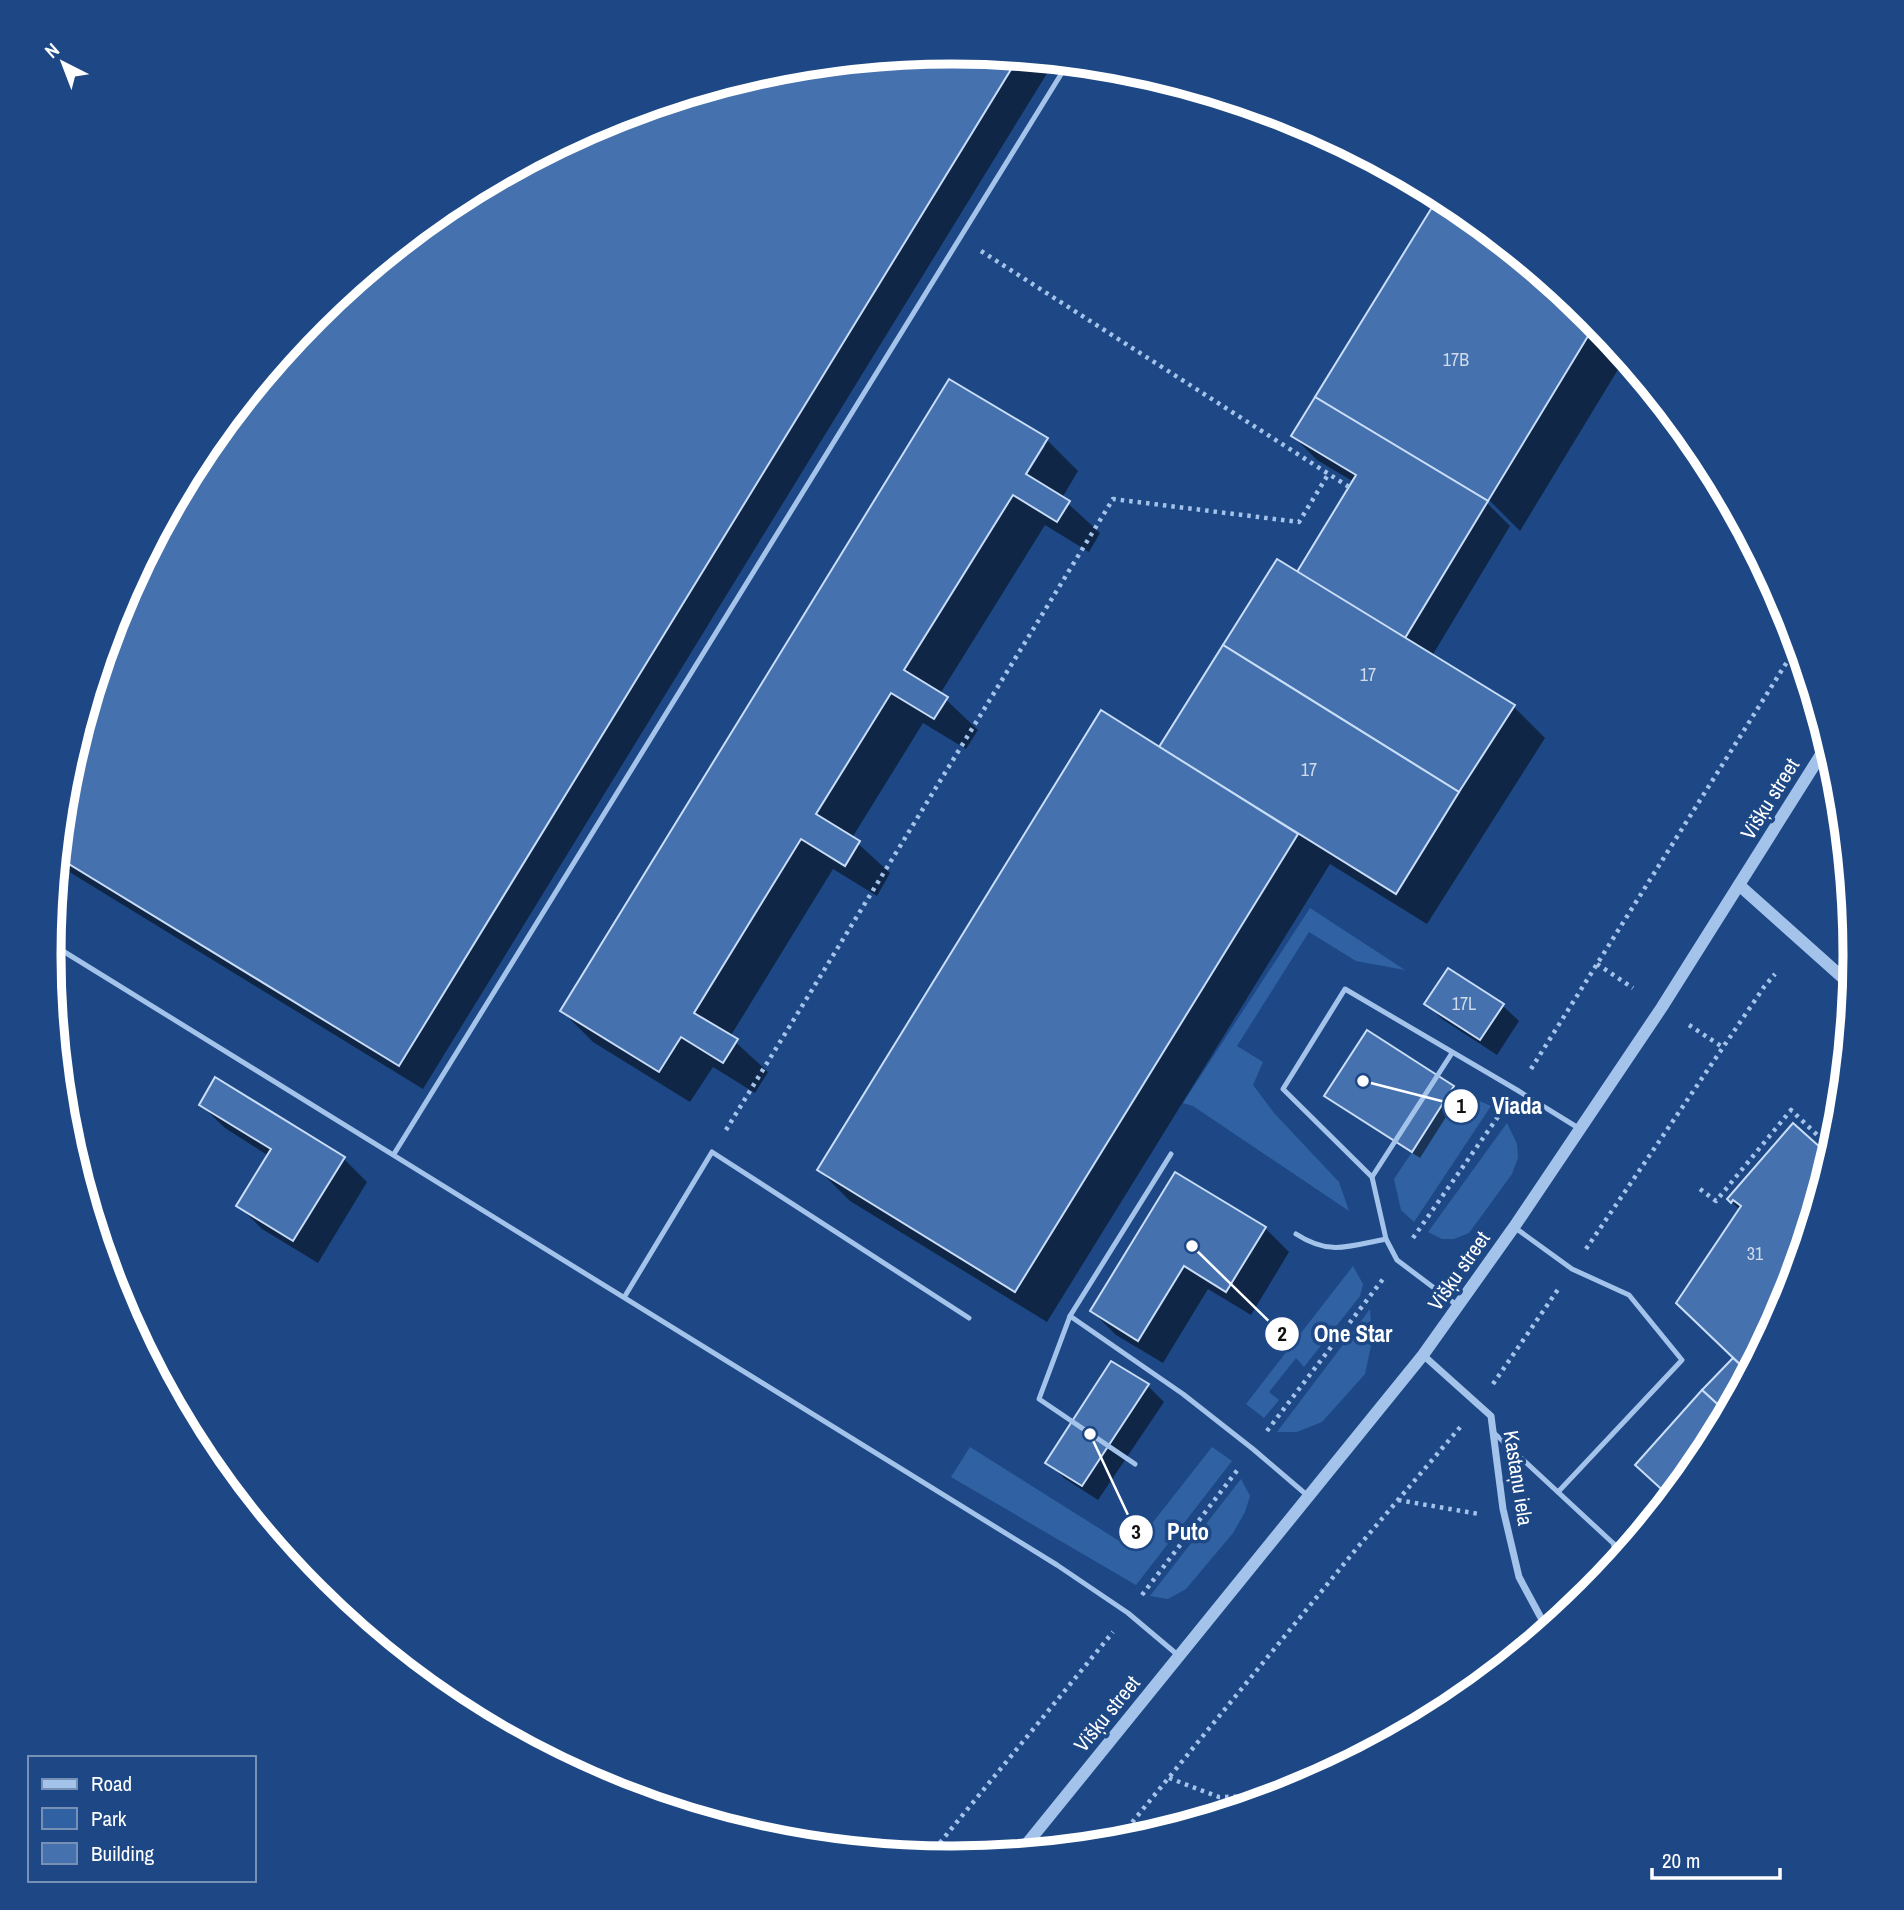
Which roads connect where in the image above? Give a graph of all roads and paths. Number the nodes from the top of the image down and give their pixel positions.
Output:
1 (1063, 71) edge
2 (960, 237) junction
3 (1329, 473) junction
4 (1349, 486) dead end
5 (1820, 756) edge
6 (1739, 885) junction
7 (61, 950) edge
8 (1597, 964) dead end
9 (1842, 971) edge
10 (1839, 975) junction
11 (1842, 978) edge
12 (1633, 988) dead end
13 (1689, 1025) dead end
14 (1724, 1048) dead end
15 (1452, 1053) junction
16 (1580, 1129) junction
17 (1823, 1141) edge
18 (712, 1152) junction
19 (394, 1154) junction
20 (1171, 1154) dead end
21 (1372, 1177) junction
22 (1700, 1189) dead end
23 (1514, 1227) junction
24 (1296, 1234) dead end
25 (1386, 1239) junction
26 (625, 1296) junction
27 (1458, 1306) junction
28 (1070, 1316) junction
29 (968, 1318) dead end
30 (1423, 1355) junction
31 (1493, 1432) junction
32 (1135, 1464) dead end
33 (1558, 1492) junction
34 (1308, 1496) junction
35 (1397, 1500) dead end
36 (1506, 1519) junction
37 (1614, 1544) junction
38 (1618, 1546) edge
39 (1614, 1551) edge
40 (1543, 1621) edge
41 (1179, 1656) junction
42 (1169, 1778) dead end
43 (1242, 1797) edge
44 (1028, 1842) edge

1 - 2 lane
2 - 3 path
2 - 19 lane
3 - 4 path
3 - 18 path
5 - 6 street, Višķu street
6 - 10 street
6 - 16 street, Višķu street
7 - 19 lane
8 - 12 path
9 - 10 lane
10 - 11 street
13 - 14 path
15 - 16 lane
15 - 21 lane
15 - 21 lane
16 - 23 street, Višķu street
17 - 22 path
18 - 26 lane
18 - 29 lane
19 - 26 lane
20 - 28 lane
21 - 25 lane
23 - 27 street, Višķu street
23 - 33 lane
24 - 25 lane
25 - 27 lane
26 - 41 lane
27 - 30 street, Višķu street
28 - 32 lane
28 - 34 lane
30 - 31 street, Kastaņu iela
30 - 34 street, Višķu street
31 - 33 lane
31 - 36 street, Kastaņu iela
33 - 37 lane
34 - 41 street, Višķu street
35 - 36 path
36 - 40 street, Kastaņu iela
37 - 38 lane
37 - 39 lane
41 - 44 street, Višķu street
42 - 43 path

